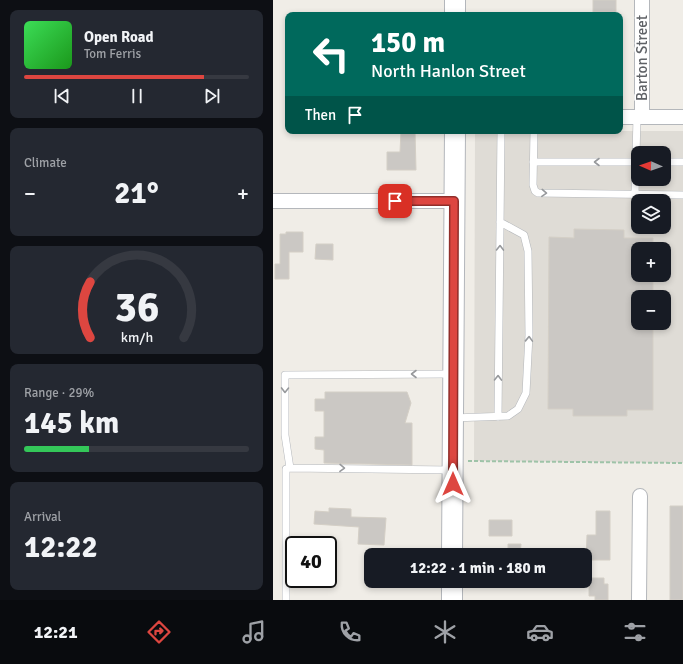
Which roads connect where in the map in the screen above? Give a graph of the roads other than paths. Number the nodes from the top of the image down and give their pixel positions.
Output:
1 (455, 0) edge
2 (642, 0) edge
3 (455, 12) edge
4 (623, 117) edge
5 (639, 117) junction
6 (683, 117) edge
7 (455, 134) edge
8 (501, 134) edge
9 (534, 134) edge
10 (638, 146) edge
11 (533, 162) junction
12 (631, 162) edge
13 (671, 162) edge
14 (683, 162) edge
15 (636, 186) edge
16 (635, 194) joint
17 (671, 195) edge
18 (683, 195) edge
19 (273, 201) edge
20 (454, 201) junction
21 (500, 222) junction
22 (453, 374) junction
23 (498, 417) junction
24 (453, 418) junction
25 (458, 466) junction
26 (290, 468) junction
27 (640, 496) dead end
28 (452, 548) edge
29 (452, 588) edge
30 (286, 600) edge
31 (452, 600) edge
32 (639, 600) edge

1 - 3 street
2 - 5 street, Barton Street
4 - 5 street
5 - 6 street
5 - 10 lane
7 - 20 street
8 - 21 lane
9 - 11 lane
12 -> 11 lane
11 -> 16 lane
13 - 14 lane
15 - 16 lane
17 - 18 lane
19 - 20 street
20 - 22 street
23 -> 21 lane
23 -> 21 lane
22 - 24 street
22 -> 26 lane
23 - 24 lane
24 - 25 street
26 -> 25 lane
25 - 28 street
26 - 30 lane
27 - 32 street
29 - 31 street

